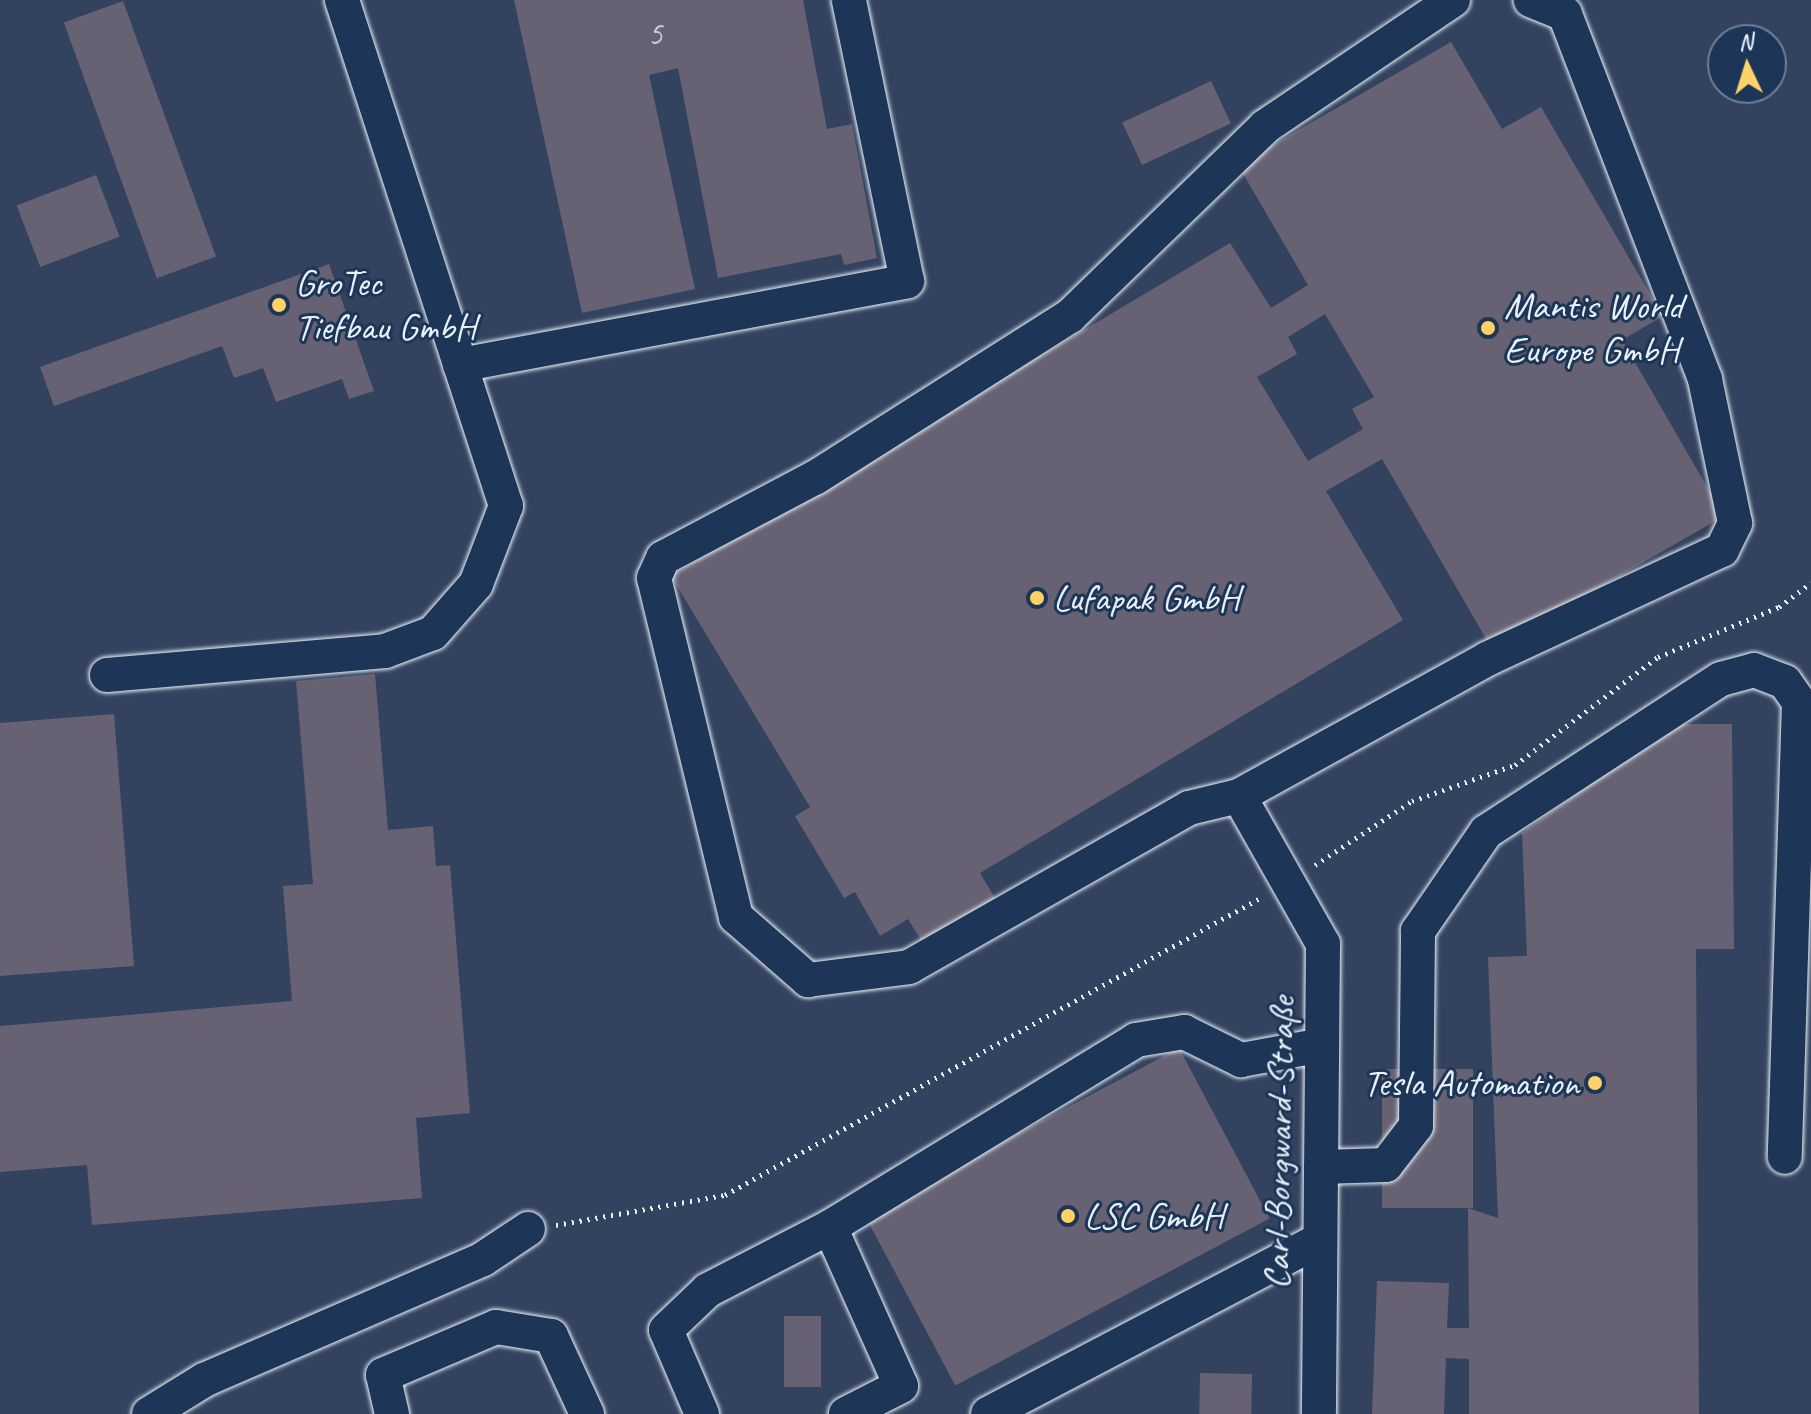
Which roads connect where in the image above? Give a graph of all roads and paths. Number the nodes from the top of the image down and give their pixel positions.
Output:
1 (342, 0) edge
2 (849, 0) edge
3 (1453, 0) edge
4 (1531, 0) edge
5 (460, 365) junction
6 (1811, 583) edge
7 (107, 675) dead end
8 (1239, 796) junction
9 (1289, 882) junction
10 (1322, 1045) junction
11 (1785, 1157) dead end
12 (1321, 1167) junction
13 (830, 1227) junction
14 (528, 1229) joint
15 (1320, 1240) junction
16 (149, 1414) edge
17 (392, 1414) edge
18 (587, 1414) edge
19 (702, 1414) edge
20 (846, 1414) edge
21 (988, 1414) edge
22 (1319, 1414) edge

1 - 5 street
2 - 5 street
3 - 8 street
4 - 8 street
5 - 7 street
6 - 9 path
8 - 9 street, Carl-Borgward-Straße
9 - 10 street, Carl-Borgward-Straße
9 - 14 path
10 - 12 street, Carl-Borgward-Straße
10 - 13 street
11 - 12 street
12 - 15 street, Carl-Borgward-Straße
13 - 19 street
13 - 20 street
14 - 16 street
15 - 21 street
15 - 22 street, Carl-Borgward-Straße
17 - 18 street

